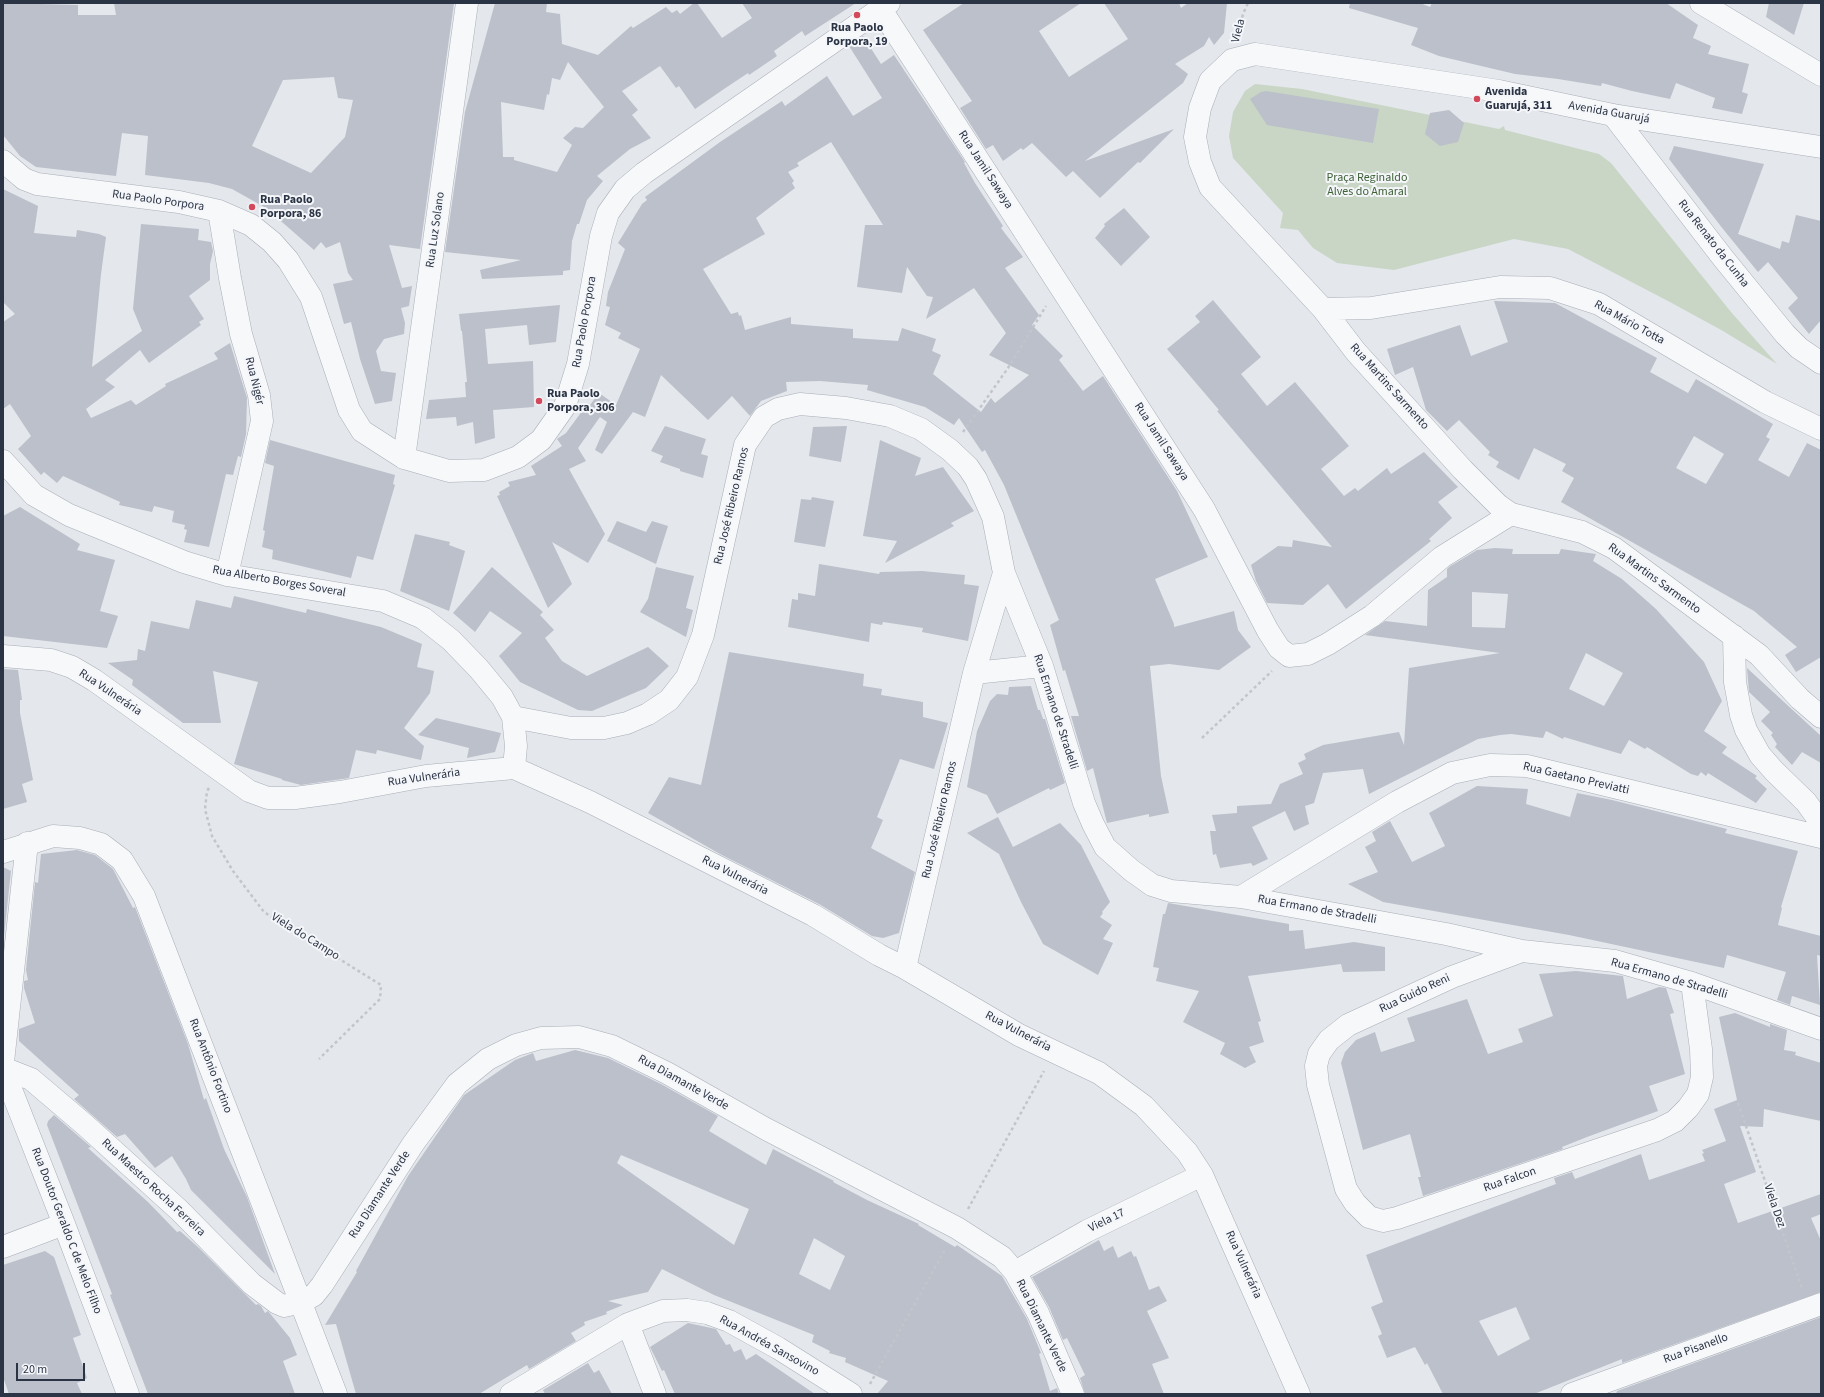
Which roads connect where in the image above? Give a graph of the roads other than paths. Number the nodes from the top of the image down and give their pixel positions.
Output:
1 (467, 3) edge
2 (1701, 3) edge
3 (884, 6) edge
4 (1717, 9) edge
5 (1255, 54) joint
6 (1821, 75) edge
7 (1613, 116) junction
8 (1821, 147) edge
9 (3, 160) edge
10 (219, 211) junction
11 (1323, 309) junction
12 (1821, 363) edge
13 (1821, 429) edge
14 (404, 458) junction
15 (3, 461) edge
16 (1511, 514) junction
17 (1004, 573) junction
18 (227, 575) junction
19 (1734, 636) junction
20 (3, 656) edge
21 (1042, 666) junction
22 (974, 673) junction
23 (513, 717) junction
24 (1821, 717) edge
25 (514, 768) junction
26 (1821, 823) edge
27 (1821, 837) edge
28 (28, 843) junction
29 (3, 852) edge
30 (1241, 897) junction
31 (1522, 951) junction
32 (905, 968) junction
33 (1692, 982) junction
34 (1821, 1029) edge
35 (1319, 1054) joint
36 (3, 1062) edge
37 (3, 1068) edge
38 (1202, 1175) junction
39 (64, 1224) junction
40 (3, 1247) edge
41 (1015, 1272) junction
42 (301, 1302) junction
43 (1815, 1306) edge
44 (628, 1324) junction
45 (127, 1394) edge
46 (336, 1394) edge
47 (512, 1394) edge
48 (656, 1394) edge
49 (851, 1394) edge
50 (1073, 1394) edge
51 (1299, 1394) edge
52 (1573, 1394) edge

1 - 14 street, Rua Luz Solano
2 - 4 street
3 - 14 street, Rua Paolo Porpora
3 - 16 street, Rua Jamil Sawaya
4 - 6 street
5 - 7 street, Avenida Guarujá
5 - 11 street, Rua Martins Sarmento
7 - 8 street, Avenida Guarujá
7 - 12 street, Rua Renato da Cunha
9 - 10 street, Rua Paolo Porpora
10 - 14 street, Rua Paolo Porpora
10 - 18 street, Rua Nigér
11 - 13 street, Rua Mário Totta
11 - 16 street, Rua Martins Sarmento
15 - 18 street, Rua Alberto Borges Soveral
16 - 19 street, Rua Martins Sarmento
17 - 21 street, Rua Ermano de Stradelli
17 - 22 street, Rua José Ribeiro Ramos
17 - 23 street, Rua José Ribeiro Ramos
18 - 23 street, Rua Alberto Borges Soveral
19 - 24 street, Rua Martins Sarmento
19 - 26 street
20 - 25 street, Rua Vulnerária
21 - 22 street
21 - 30 street, Rua Ermano de Stradelli
22 - 32 street, Rua José Ribeiro Ramos
23 - 25 street
25 - 32 street, Rua Vulnerária
27 - 30 street, Rua Gaetano Previatti
28 - 29 street, Rua Antônio Fortino
28 - 36 street
28 - 42 street, Rua Antônio Fortino
30 - 31 street, Rua Ermano de Stradelli
31 - 33 street, Rua Ermano de Stradelli
31 - 35 street, Rua Guido Reni
32 - 38 street, Rua Vulnerária
33 - 34 street, Rua Ermano de Stradelli
33 - 35 street, Rua Falcon
37 - 39 street, Rua Doutor Geraldo C de Melo Filho
37 - 42 street, Rua Maestro Rocha Ferreira
38 - 41 street, Viela 17
38 - 51 street, Rua Vulnerária
39 - 40 street
39 - 45 street, Rua Doutor Geraldo C de Melo Filho
41 - 42 street, Rua Diamante Verde
41 - 50 street, Rua Diamante Verde
42 - 46 street, Rua Antônio Fortino
43 - 52 street, Rua Pisanello
44 - 47 street, Rua Andréa Sansovino
44 - 48 street
44 - 49 street, Rua Andréa Sansovino

